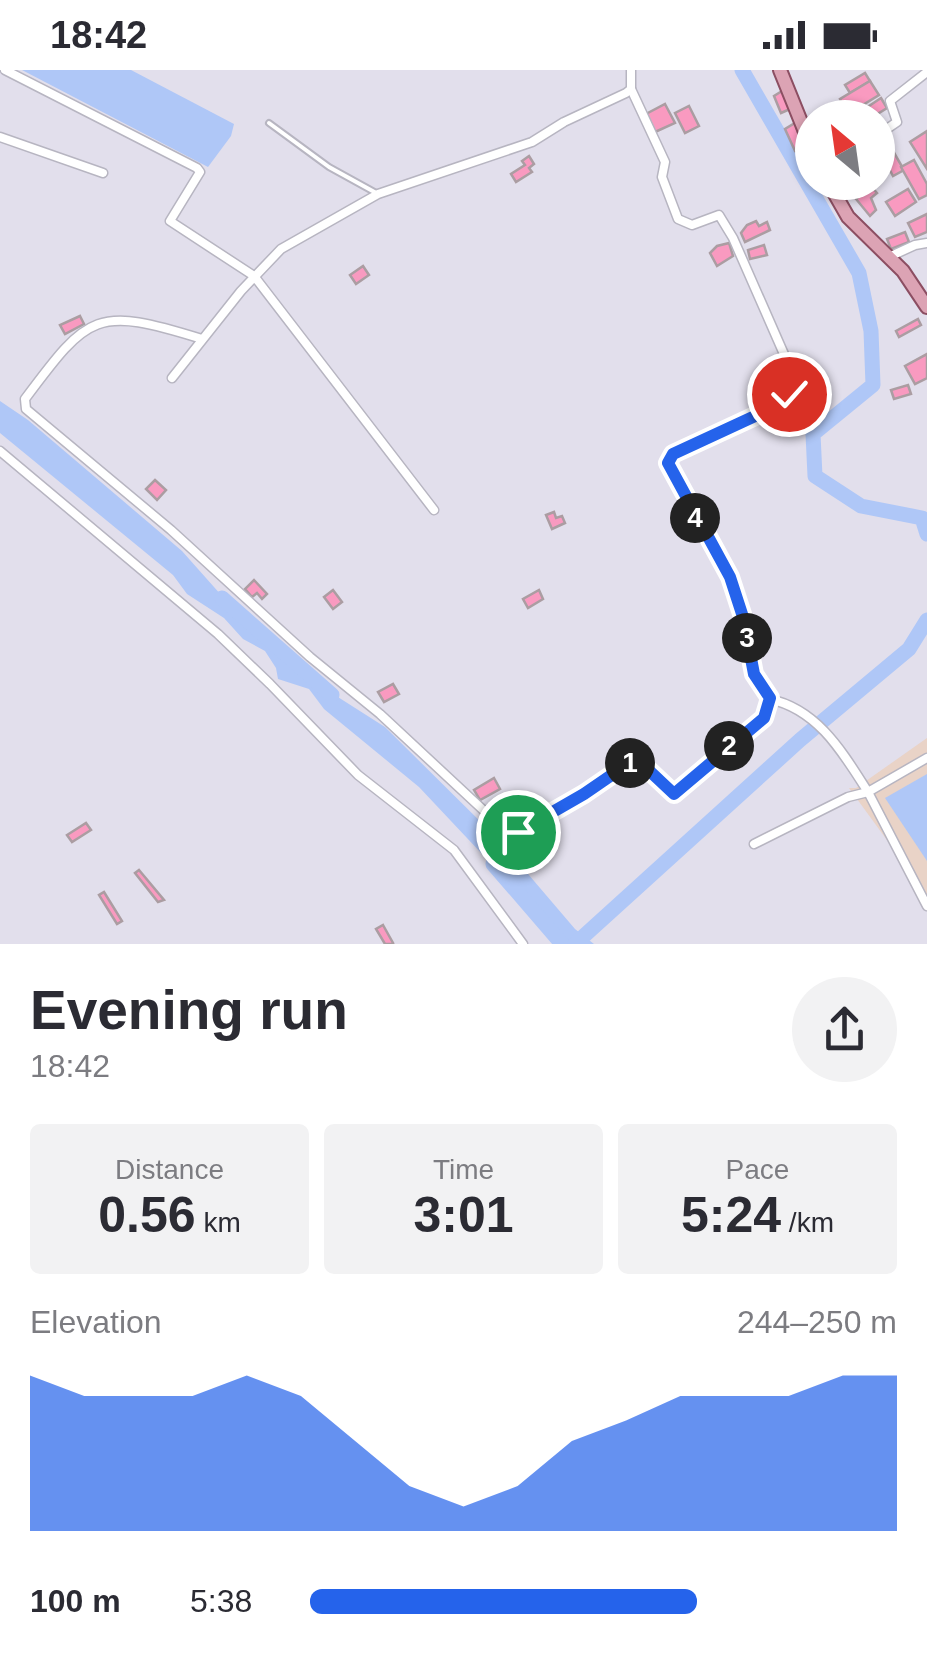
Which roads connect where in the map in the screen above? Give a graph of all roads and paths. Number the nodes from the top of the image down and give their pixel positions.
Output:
1 (5, 70) edge
2 (631, 70) edge
3 (780, 70) edge
4 (927, 72) edge
5 (632, 89) junction
6 (891, 100) edge
7 (795, 107) edge
8 (268, 122) dead end
9 (0, 137) edge
10 (104, 173) dead end
11 (378, 194) junction
12 (838, 200) edge
13 (927, 243) edge
14 (889, 257) junction
15 (254, 276) junction
16 (927, 307) edge
17 (202, 339) junction
18 (172, 378) dead end
19 (0, 451) edge
20 (434, 510) dead end
21 (770, 698) junction
22 (927, 758) edge
23 (868, 792) junction
24 (754, 844) dead end
25 (927, 906) edge
26 (523, 944) edge

1 - 15 street
2 - 5 street
3 - 7 main road
4 - 6 street
5 - 11 street
5 - 21 street
8 - 11 lane
9 - 10 street
11 - 15 street
12 - 14 main road
13 - 14 street
14 - 16 main road
15 - 17 street
15 - 20 street
17 - 18 street
17 - 21 street
19 - 26 street
21 - 23 street
22 - 23 street
23 - 24 street
23 - 25 street

